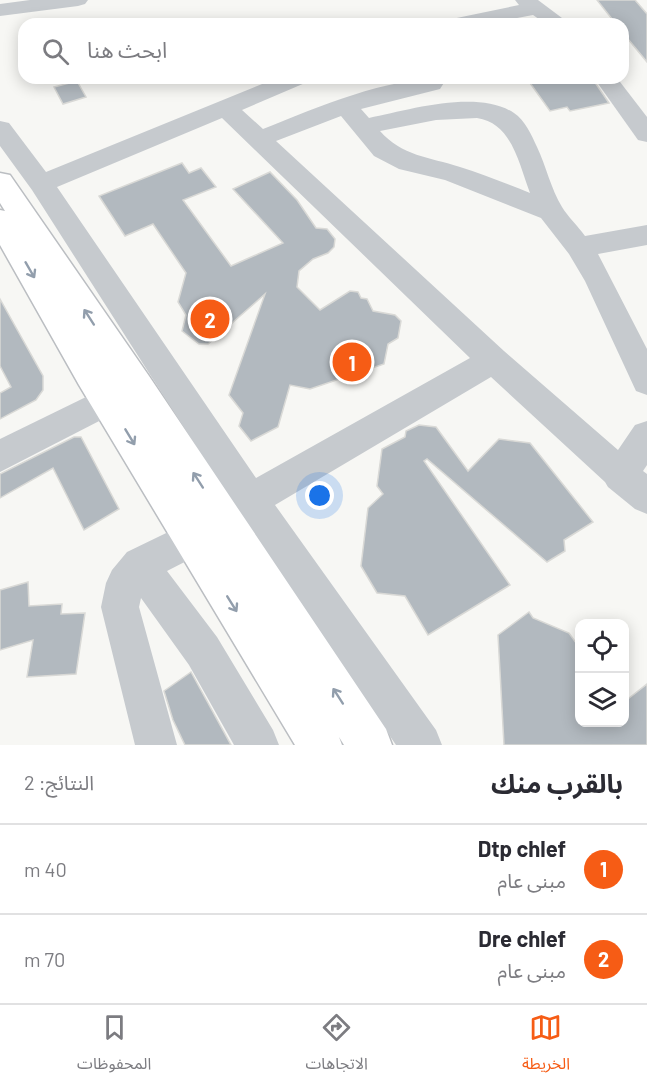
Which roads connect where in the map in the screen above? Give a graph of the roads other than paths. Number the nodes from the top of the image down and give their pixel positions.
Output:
1 (78, 0) edge
2 (531, 4) edge
3 (0, 10) edge
4 (476, 18) edge
5 (551, 18) edge
6 (281, 84) edge
7 (432, 84) edge
8 (610, 84) edge
9 (345, 105) junction
10 (224, 106) junction
11 (362, 126) junction
12 (0, 129) edge
13 (647, 134) edge
14 (260, 139) junction
15 (0, 182) edge
16 (41, 183) junction
17 (550, 211) junction
18 (0, 220) edge
19 (647, 235) edge
20 (579, 247) junction
21 (493, 360) junction
22 (647, 381) edge
23 (122, 394) junction
24 (647, 436) edge
25 (0, 456) edge
26 (620, 476) junction
27 (647, 497) edge
28 (221, 519) junction
29 (141, 565) junction
30 (156, 745) edge
31 (258, 745) edge
32 (320, 745) edge
33 (370, 745) edge
34 (421, 745) edge

1 - 3 street
2 - 4 street
2 - 5 street
6 - 10 street
7 - 9 street
8 - 13 street
9 - 11 street
9 - 14 street
10 - 14 street
10 - 16 street
11 - 17 street
11 - 17 street
12 - 16 street
14 - 21 street
23 -> 15 main road
16 - 28 street
17 - 20 street
18 -> 23 main road
19 - 20 street
20 - 22 street
21 - 26 street
21 - 28 street
23 - 25 street
23 - 28 main road
24 - 26 street
26 - 27 street
28 - 29 street
28 -> 32 main road
33 -> 28 main road
28 - 34 street
29 - 30 street
29 - 31 street

